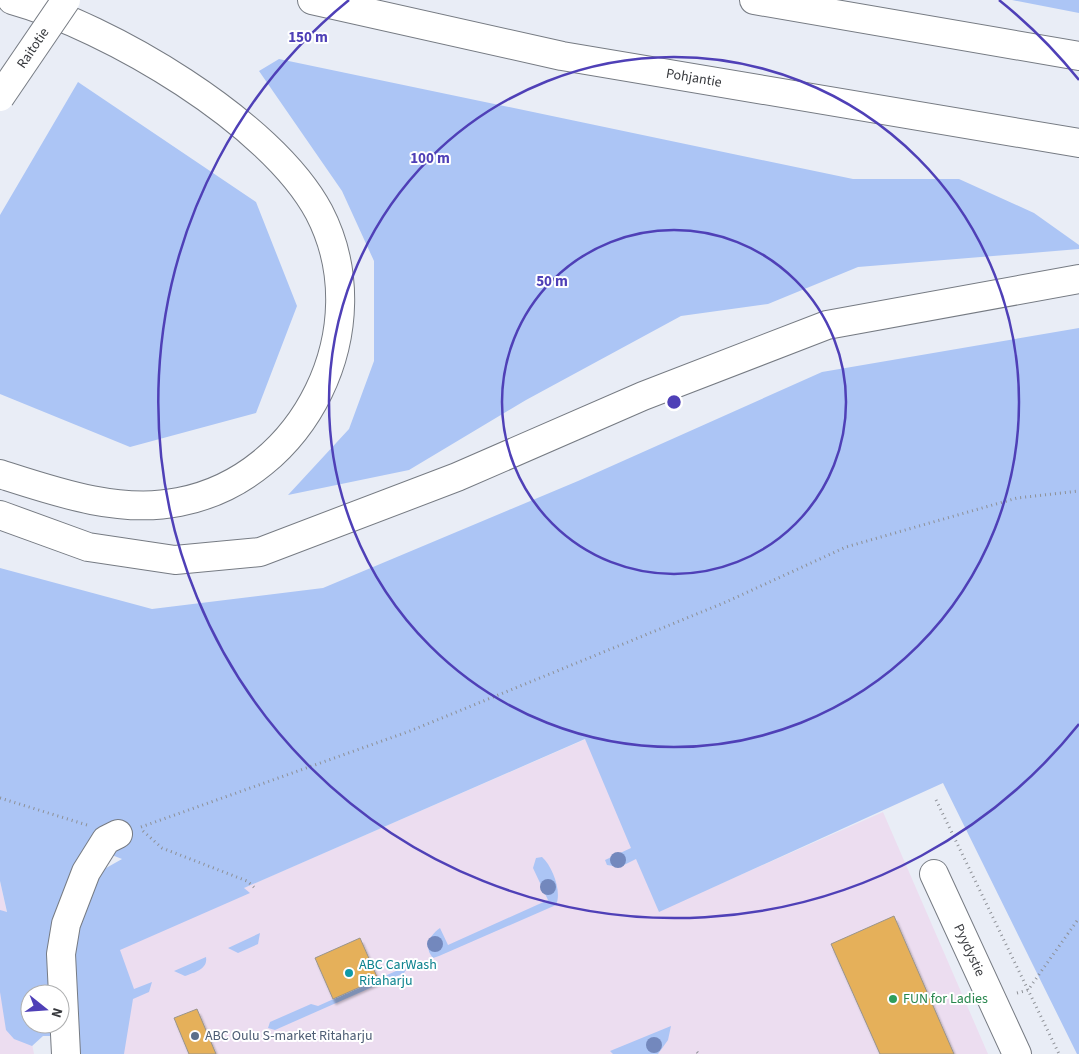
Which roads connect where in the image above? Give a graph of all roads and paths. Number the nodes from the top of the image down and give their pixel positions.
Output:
1 (12, 0) edge
2 (66, 0) edge
3 (312, 0) edge
4 (754, 0) edge
5 (1079, 56) edge
6 (0, 97) edge
7 (1079, 143) edge
8 (1079, 279) edge
9 (0, 474) edge
10 (1079, 491) edge
11 (0, 515) edge
12 (0, 798) edge
13 (936, 800) dead end
14 (118, 834) joint
15 (934, 874) dead end
16 (256, 889) dead end
17 (1079, 918) edge
18 (1028, 990) junction
19 (992, 1001) junction
20 (66, 1054) edge
21 (1016, 1054) edge
22 (1059, 1054) edge

1 - 9 main road
2 - 6 main road, Raitotie, bridge
3 - 7 main road, Pohjantie
4 - 5 main road
8 - 11 main road
10 - 16 path
12 - 14 path
13 - 18 path
14 - 20 main road
15 - 19 main road, Pyydystie
17 - 18 path
18 - 19 path
18 - 22 path
19 - 21 main road, Pyydystie

